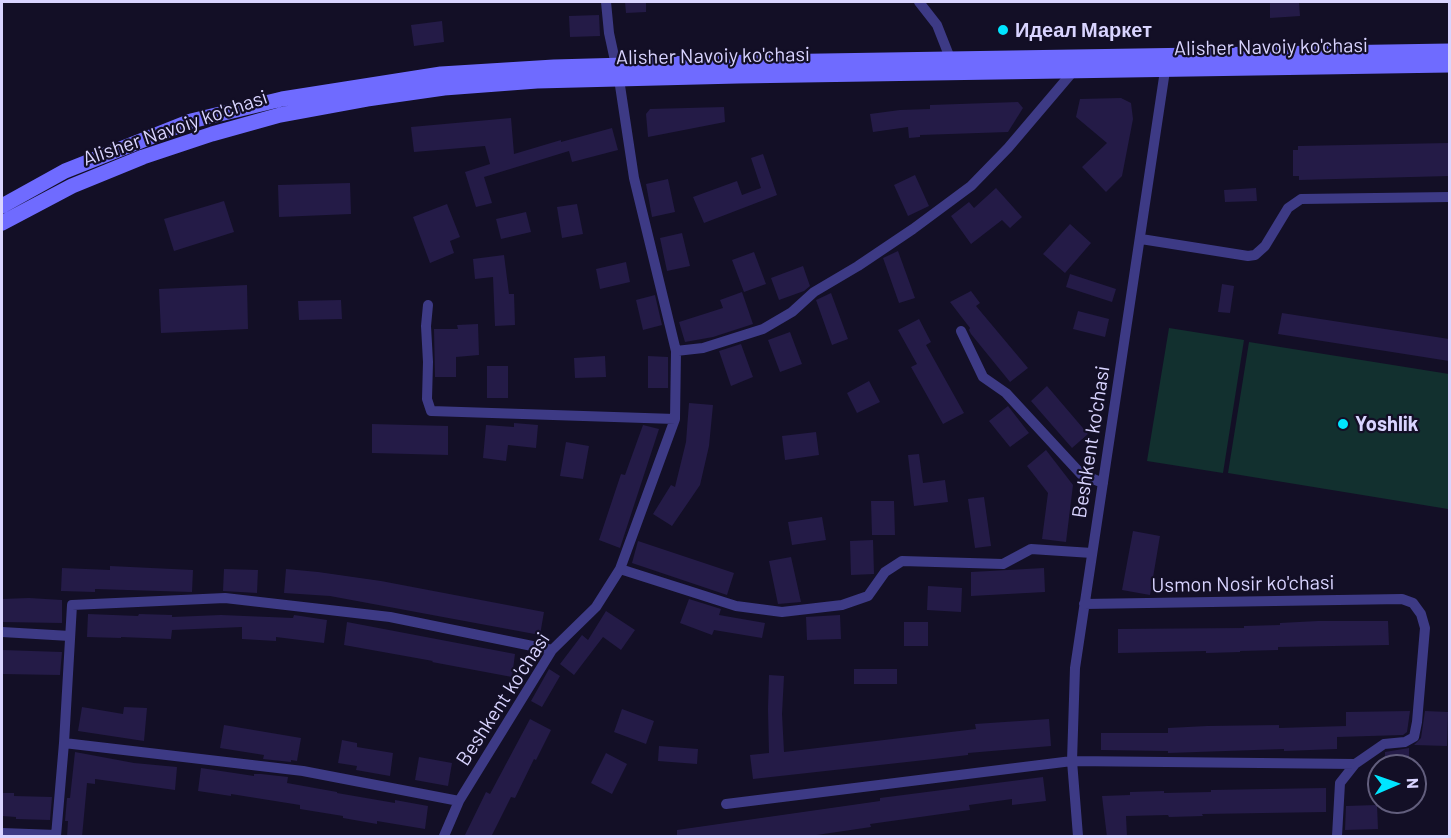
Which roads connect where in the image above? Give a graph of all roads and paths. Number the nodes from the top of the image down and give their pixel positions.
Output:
1 (606, 2) edge
2 (919, 2) edge
3 (1449, 51) edge
4 (1085, 56) junction
5 (1167, 62) junction
6 (950, 65) junction
7 (1449, 65) edge
8 (1074, 71) junction
9 (618, 72) junction
10 (246, 107) junction
11 (249, 123) junction
12 (1449, 196) edge
13 (2, 206) edge
14 (2, 223) edge
15 (1141, 239) junction
16 (428, 305) dead end
17 (961, 331) dead end
18 (676, 351) junction
19 (675, 419) junction
20 (1102, 483) junction
21 (1092, 554) junction
22 (620, 569) junction
23 (1084, 604) junction
24 (2, 632) edge
25 (70, 636) junction
26 (552, 650) junction
27 (64, 743) junction
28 (1072, 762) junction
29 (1355, 764) junction
30 (459, 801) junction
31 (726, 804) dead end
32 (2, 833) edge
33 (56, 836) edge
34 (444, 837) edge
35 (1078, 837) edge
36 (1337, 837) edge

1 - 9 street, Beshkent ko'chasi
2 - 6 street
3 - 5 main road, Alisher Navoiy ko'chasi
4 - 5 main road, Alisher Navoiy ko'chasi
4 - 6 main road, Alisher Navoiy ko'chasi
4 - 8 street
5 - 7 main road, Alisher Navoiy ko'chasi
5 - 8 main road, Alisher Navoiy ko'chasi
5 - 15 street, Beshkent ko'chasi
6 - 8 main road, Alisher Navoiy ko'chasi
6 - 9 main road, Alisher Navoiy ko'chasi
8 - 18 street
9 - 10 main road, Alisher Navoiy ko'chasi
9 - 11 main road, Alisher Navoiy ko'chasi
9 - 18 street, Beshkent ko'chasi
10 - 11 main road
10 - 13 main road, Alisher Navoiy ko'chasi
11 - 14 main road, Alisher Navoiy ko'chasi
12 - 15 street
15 - 20 street, Beshkent ko'chasi
16 - 19 street
17 - 20 street
18 - 19 street, Beshkent ko'chasi
19 - 22 street, Beshkent ko'chasi
20 - 21 street, Beshkent ko'chasi
21 - 22 street
21 - 23 street, Beshkent ko'chasi
22 - 26 street, Beshkent ko'chasi
23 - 28 street, Beshkent ko'chasi
23 - 29 street, Usmon Nosir ko'chasi
24 - 25 street
25 - 26 street
25 - 27 street
26 - 30 street, Beshkent ko'chasi
27 - 30 street
27 - 33 street
28 - 29 street
28 - 31 street
28 - 35 street, Beshkent ko'chasi
29 - 36 street
30 - 34 street, Beshkent ko'chasi
32 - 33 street

